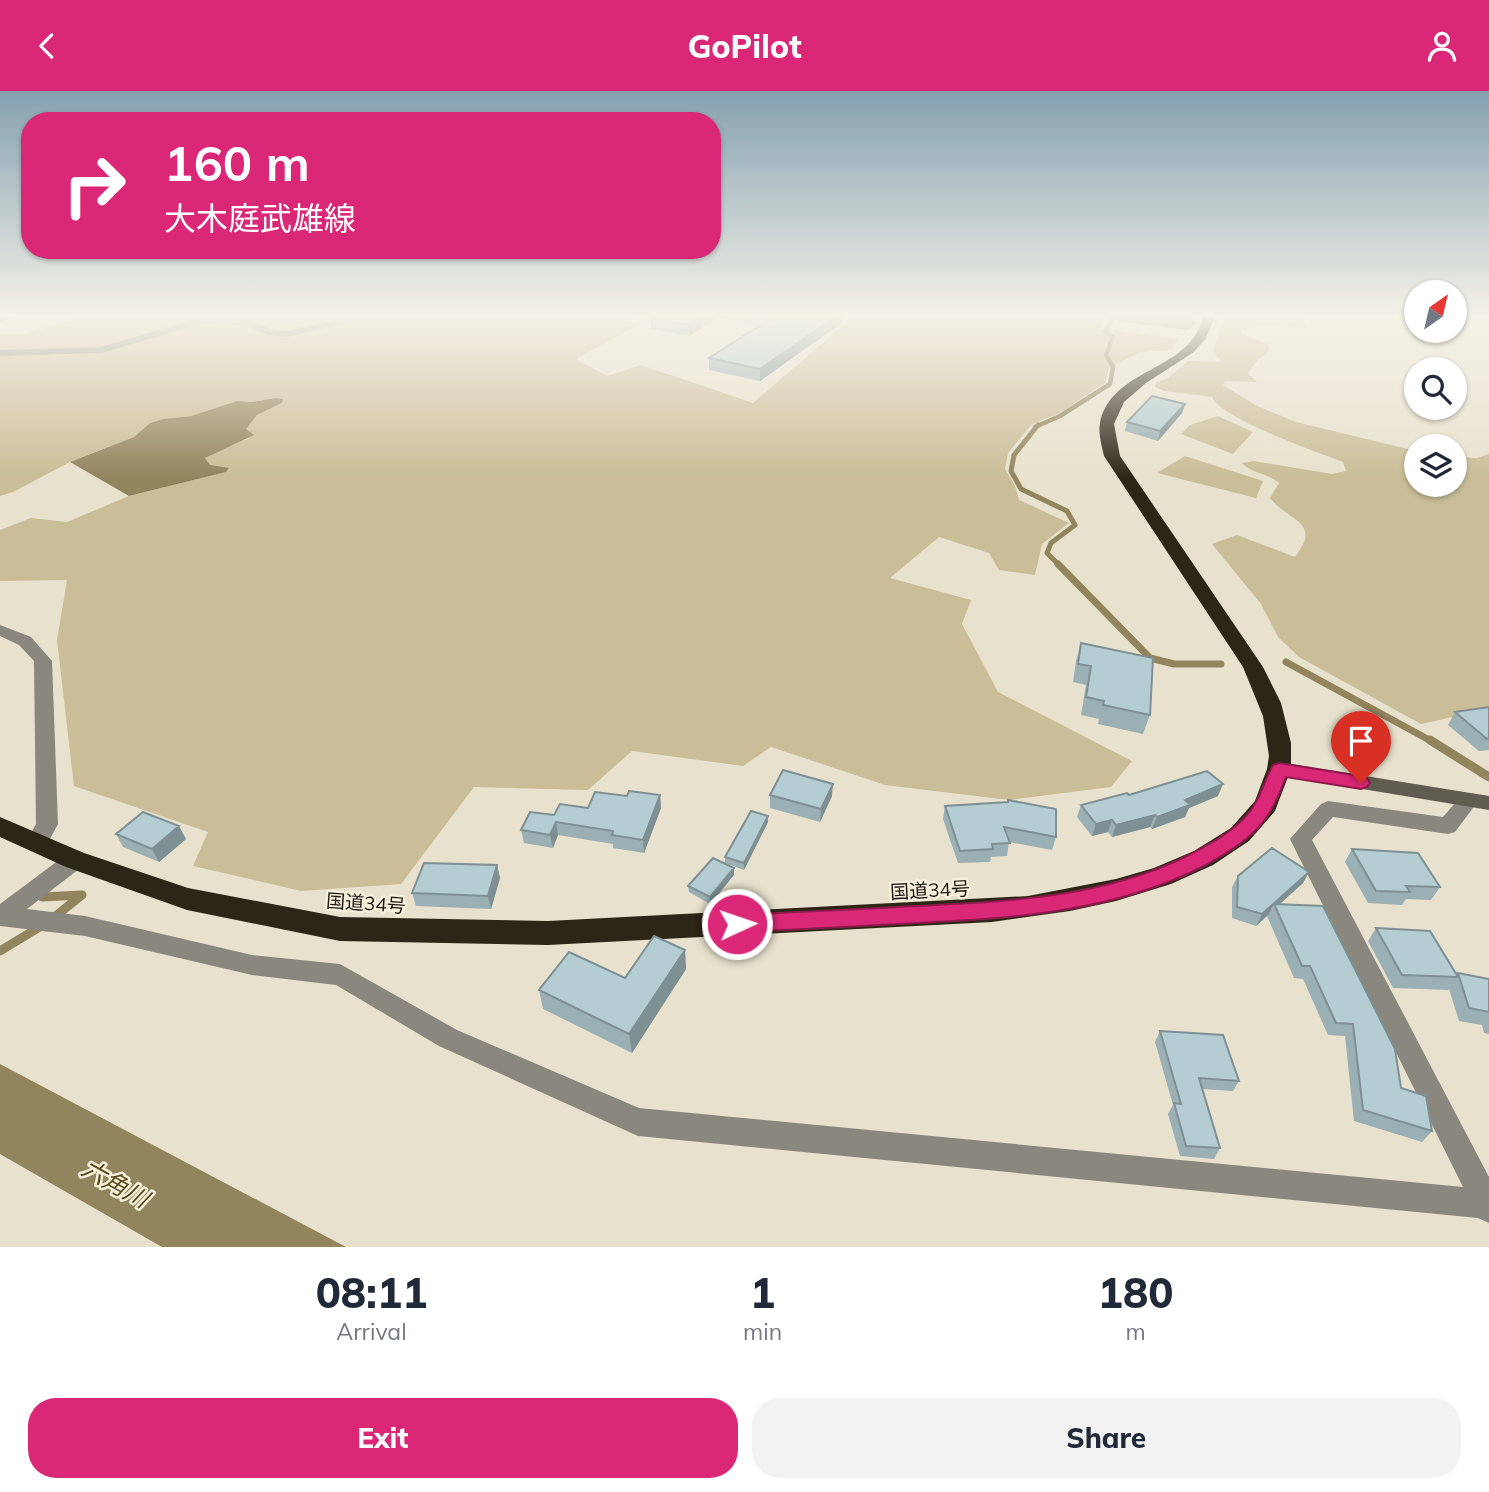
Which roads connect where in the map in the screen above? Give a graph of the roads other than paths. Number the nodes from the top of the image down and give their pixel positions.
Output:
1 (1159, 370) edge
2 (0, 631) edge
3 (1279, 769) junction
4 (1479, 802) edge
5 (0, 826) edge
6 (37, 842) junction
7 (75, 860) junction
8 (1, 916) edge
9 (1488, 1205) edge

1 - 3 highway, 国道34号
2 - 6 street
3 - 4 main road
3 - 7 highway, 国道34号
4 - 9 street
5 - 6 highway, 国道34号
6 - 7 highway, 国道34号
7 - 8 street
8 - 9 street

